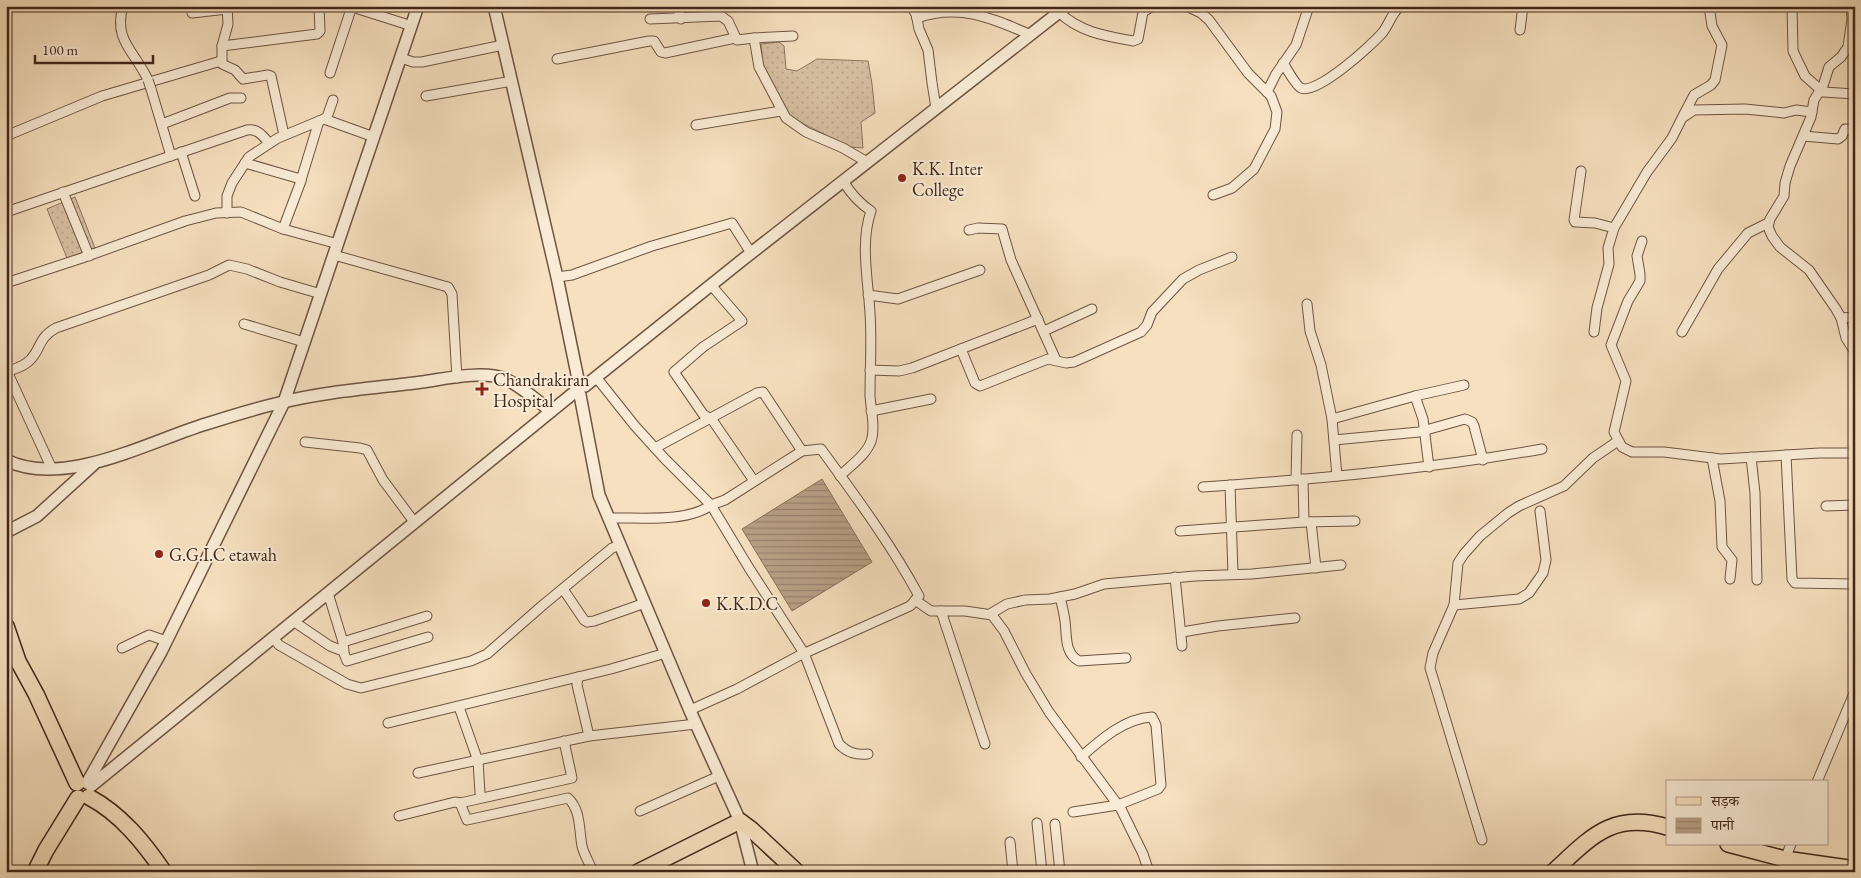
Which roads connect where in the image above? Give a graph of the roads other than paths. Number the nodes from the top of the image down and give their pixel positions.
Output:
1 (123, 6) edge
2 (319, 6) edge
3 (351, 6) edge
4 (418, 6) edge
5 (494, 6) edge
6 (678, 6) edge
7 (911, 6) edge
8 (1153, 6) edge
9 (1186, 6) edge
10 (1309, 6) edge
11 (1400, 6) edge
12 (1523, 6) edge
13 (1709, 6) edge
14 (1792, 6) edge
15 (1851, 6) edge
16 (227, 8) edge
17 (1063, 9) edge
18 (192, 13) dead end
19 (916, 18) junction
20 (650, 19) dead end
21 (681, 19) junction
22 (1853, 19) edge
23 (412, 26) junction
24 (1520, 30) dead end
25 (1031, 35) junction
26 (793, 36) dead end
27 (735, 38) junction
28 (754, 38) junction
29 (503, 45) junction
30 (222, 46) junction
31 (1851, 51) edge
32 (401, 58) junction
33 (557, 59) dead end
34 (221, 61) junction
35 (1283, 63) junction
36 (330, 73) dead end
37 (512, 81) junction
38 (1820, 90) junction
39 (1268, 92) junction
40 (1855, 94) edge
41 (426, 96) dead end
42 (241, 98) dead end
43 (333, 100) dead end
44 (936, 108) junction
45 (781, 111) junction
46 (1812, 112) junction
47 (1685, 115) junction
48 (322, 120) junction
49 (162, 124) junction
50 (696, 125) dead end
51 (1855, 130) edge
52 (284, 135) junction
53 (6, 136) edge
54 (374, 136) junction
55 (1803, 136) junction
56 (269, 143) junction
57 (181, 152) junction
58 (172, 156) junction
59 (867, 162) junction
60 (245, 163) junction
61 (1581, 171) dead end
62 (301, 180) junction
63 (843, 182) junction
64 (63, 192) junction
65 (1213, 195) dead end
66 (195, 196) dead end
67 (6, 212) edge
68 (227, 213) junction
69 (1768, 223) junction
70 (1614, 228) junction
71 (283, 229) junction
72 (970, 230) dead end
73 (1642, 241) dead end
74 (336, 249) junction
75 (751, 253) junction
76 (89, 256) junction
77 (1232, 257) dead end
78 (980, 270) dead end
79 (557, 277) junction
80 (6, 283) edge
81 (711, 285) junction
82 (320, 294) junction
83 (868, 295) junction
84 (1308, 304) dead end
85 (1092, 309) dead end
86 (1855, 317) edge
87 (1841, 318) junction
88 (1038, 319) junction
89 (244, 324) dead end
90 (1044, 331) junction
91 (1594, 332) dead end
92 (1682, 332) dead end
93 (304, 342) junction
94 (961, 349) junction
95 (1855, 352) edge
96 (1056, 360) junction
97 (870, 370) junction
98 (7, 371) edge
99 (596, 377) junction
100 (457, 378) junction
101 (1464, 385) dead end
102 (580, 389) junction
103 (1415, 396) junction
104 (931, 399) dead end
105 (284, 402) junction
106 (871, 411) junction
107 (551, 412) junction
108 (711, 419) junction
109 (1332, 419) junction
110 (1424, 431) junction
111 (1616, 432) junction
112 (1297, 435) dead end
113 (1334, 440) junction
114 (304, 442) dead end
115 (655, 448) junction
116 (1542, 449) dead end
117 (802, 451) junction
118 (1855, 453) edge
119 (1786, 455) junction
120 (1751, 457) junction
121 (1712, 458) junction
122 (6, 460) edge
123 (1483, 460) junction
124 (94, 464) junction
125 (1429, 467) junction
126 (52, 468) junction
127 (840, 476) junction
128 (1337, 476) junction
129 (1300, 480) junction
130 (754, 481) junction
131 (1230, 485) junction
132 (1203, 487) dead end
133 (711, 505) junction
134 (1855, 505) edge
135 (1826, 506) dead end
136 (1540, 511) dead end
137 (609, 518) junction
138 (1355, 521) dead end
139 (1308, 522) junction
140 (414, 523) junction
141 (1230, 528) junction
142 (1180, 531) dead end
143 (6, 532) edge
144 (620, 545) junction
145 (1341, 565) dead end
146 (1316, 568) junction
147 (1232, 574) junction
148 (1175, 577) junction
149 (1730, 579) dead end
150 (1757, 580) dead end
151 (1855, 584) edge
152 (563, 589) junction
153 (328, 593) junction
154 (1060, 597) junction
155 (915, 600) junction
156 (645, 602) junction
157 (1454, 605) junction
158 (941, 611) junction
159 (990, 614) junction
160 (427, 616) dead end
161 (1295, 618) dead end
162 (293, 621) junction
163 (6, 626) edge
164 (1182, 632) junction
165 (428, 637) dead end
166 (272, 638) junction
167 (166, 641) junction
168 (1182, 646) dead end
169 (343, 647) junction
170 (122, 648) dead end
171 (666, 653) junction
172 (804, 653) junction
173 (1126, 658) dead end
174 (578, 677) junction
175 (1855, 692) edge
176 (459, 707) junction
177 (690, 710) junction
178 (388, 723) dead end
179 (696, 724) junction
180 (589, 736) junction
181 (564, 742) junction
182 (986, 744) dead end
183 (868, 754) dead end
184 (1081, 757) junction
185 (478, 761) junction
186 (418, 773) dead end
187 (720, 776) junction
188 (1818, 780) edge
189 (83, 789) junction
190 (480, 793) dead end
191 (460, 803) junction
192 (1118, 805) junction
193 (640, 811) dead end
194 (1073, 812) dead end
195 (399, 816) dead end
196 (740, 821) junction
197 (1038, 823) dead end
198 (1055, 824) dead end
199 (1666, 827) edge
200 (1482, 840) dead end
201 (1010, 842) dead end
202 (1735, 846) edge
203 (1790, 846) edge
204 (1784, 859) junction
205 (660, 867) edge
206 (1855, 869) edge
207 (1146, 871) edge
208 (35, 872) edge
209 (164, 872) edge
210 (594, 872) edge
211 (638, 872) edge
212 (753, 872) edge
213 (797, 872) edge
214 (1013, 872) edge
215 (1042, 872) edge
216 (1060, 872) edge
217 (1553, 872) edge

1 - 49 street, bridge
2 - 30 street
3 - 23 street
3 - 36 street
4 - 23 street
5 - 29 street
6 - 21 street
7 - 19 street
8 - 17 street
9 - 39 street
10 - 35 street
11 - 35 street
12 - 24 street
13 - 47 street
14 - 38 street
15 - 22 street
16 - 18 street
16 - 30 street
17 - 25 street
19 - 25 street
19 - 44 street
20 - 21 street
21 - 27 street
22 - 31 street
23 - 32 street
25 - 44 street
26 - 28 street
27 - 28 street
27 - 33 street
28 - 45 street
29 - 32 street
29 - 37 street
30 - 34 street
31 - 38 street
32 - 54 street
34 - 52 street
34 - 53 street
35 - 39 street
37 - 41 street
37 - 79 street
38 - 40 street
38 - 46 street
39 - 65 street
42 - 49 street
43 - 48 street
44 - 59 street
45 - 50 street
45 - 59 street
46 - 47 street
46 - 55 street
47 - 70 street
48 - 52 street
48 - 54 street
48 - 62 street
49 - 58 street
51 - 55 street
52 - 56 street
54 - 74 street
55 - 69 street
56 - 57 street
56 - 60 street
57 - 58 street
57 - 66 street
58 - 64 street
59 - 63 street
60 - 62 street
60 - 68 street
61 - 70 street
62 - 71 street
63 - 75 street
63 - 83 street
64 - 67 street
64 - 76 street
68 - 71 street
68 - 76 street
69 - 87 street
69 - 92 street
70 - 91 street
71 - 74 street
72 - 88 street
73 - 111 street
74 - 82 street
74 - 100 street
75 - 79 street
75 - 81 street
76 - 80 street
77 - 96 street
78 - 83 street
79 - 102 street
81 - 99 street
81 - 108 street
82 - 93 street
82 - 98 street
83 - 97 street
84 - 109 street
85 - 90 street
86 - 87 street
87 - 95 street
88 - 90 street
88 - 94 street
89 - 93 street
90 - 96 street
93 - 105 street
94 - 96 street
94 - 97 street
97 - 106 street
98 - 126 street
99 - 102 street
99 - 115 street
100 - 105 street
100 - 107 street
101 - 103 street
102 - 107 street
102 - 137 street
103 - 109 street
103 - 110 street
104 - 106 street
105 - 124 street
105 - 167 street
106 - 127 street
107 - 140 street
108 - 115 street
108 - 117 street
108 - 130 street
109 - 113 street
110 - 113 street
110 - 123 street
110 - 125 street
111 - 121 street
111 - 157 street
112 - 129 street
113 - 128 street
114 - 140 street
115 - 133 street
116 - 123 street
117 - 127 street
117 - 130 street
118 - 119 street
119 - 120 street
119 - 151 street
120 - 121 street
120 - 150 street
121 - 149 street
122 - 126 street
123 - 125 street
124 - 126 street
124 - 143 street
125 - 128 street
127 - 155 street
128 - 129 street
129 - 131 street
129 - 139 street
130 - 133 street
131 - 132 street
131 - 141 street
133 - 137 street
133 - 172 street
134 - 135 street
136 - 157 street
137 - 144 street
138 - 139 street
139 - 141 street
139 - 146 street
140 - 153 street
141 - 142 street
141 - 147 street
144 - 152 street
144 - 156 street
145 - 146 street
146 - 147 street
147 - 148 street
148 - 154 street
148 - 164 street
152 - 156 street
152 - 166 street
153 - 162 street
153 - 169 street
154 - 159 street
154 - 173 street
155 - 158 street
155 - 172 street
156 - 171 street
157 - 200 street
158 - 159 street
158 - 182 street
159 - 184 street
160 - 169 street
161 - 164 street
162 - 166 street
162 - 169 street
163 - 189 main road
164 - 168 street
165 - 169 street
166 - 189 street
167 - 170 street
167 - 189 street
171 - 174 street
171 - 177 street
172 - 177 street
172 - 183 street
174 - 176 street
174 - 180 street
175 - 188 street
176 - 178 street
176 - 185 street
177 - 179 street
179 - 180 street
179 - 187 street
180 - 181 street
181 - 185 street
181 - 191 street
184 - 192 street
184 - 192 street
185 - 186 street
185 - 190 street
187 - 193 street
187 - 196 street
189 - 208 main road
189 - 209 main road
191 - 195 street
191 - 210 street
192 - 194 street
192 - 207 street
196 - 205 main road
196 - 212 street
196 - 213 main road
197 - 215 street
198 - 216 street
199 - 217 main road
201 - 214 street
202 - 204 main road
203 - 204 street
204 - 206 main road
205 - 211 main road

